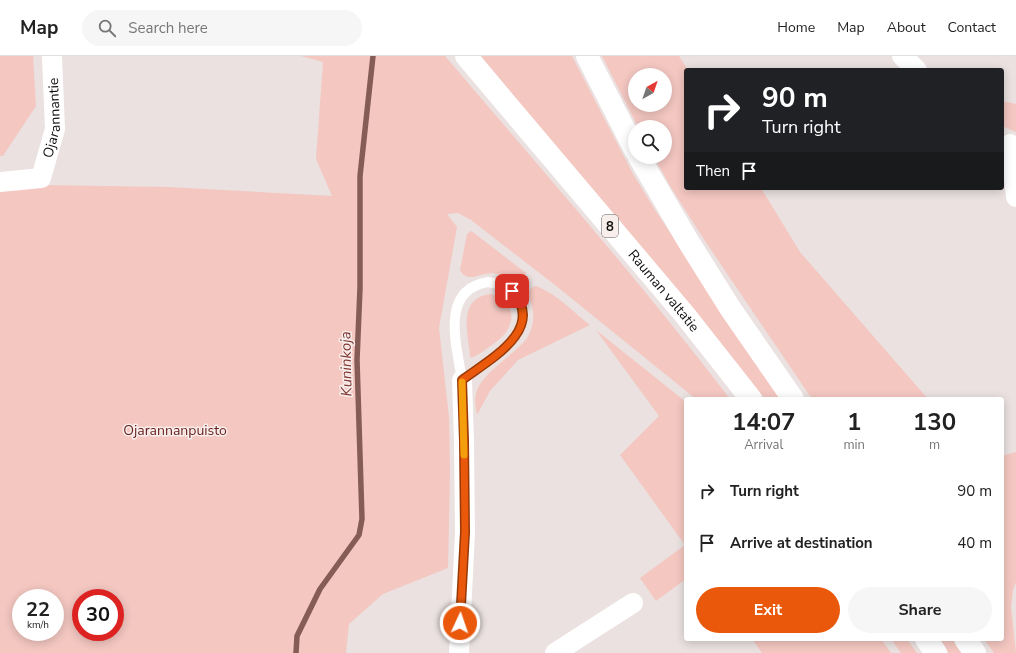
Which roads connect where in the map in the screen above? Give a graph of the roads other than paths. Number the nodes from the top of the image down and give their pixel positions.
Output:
1 (52, 56) edge
2 (466, 56) edge
3 (587, 56) edge
4 (902, 56) edge
5 (915, 68) edge
6 (628, 136) edge
7 (1009, 142) edge
8 (643, 164) edge
9 (0, 182) edge
10 (1016, 197) edge
11 (462, 380) junction
12 (749, 397) edge
13 (792, 397) edge
14 (633, 604) dead end
15 (927, 641) edge
16 (966, 641) edge
17 (459, 653) edge
18 (555, 653) edge
19 (936, 653) edge
20 (975, 653) edge

1 - 9 street, Ojarannantie
2 - 12 highway, Rauman valtatie / 8
3 - 6 highway
4 - 5 street
7 - 10 street
8 - 13 highway
11 - 11 lane
11 - 17 street
14 - 18 street
15 - 19 highway
16 - 20 highway

